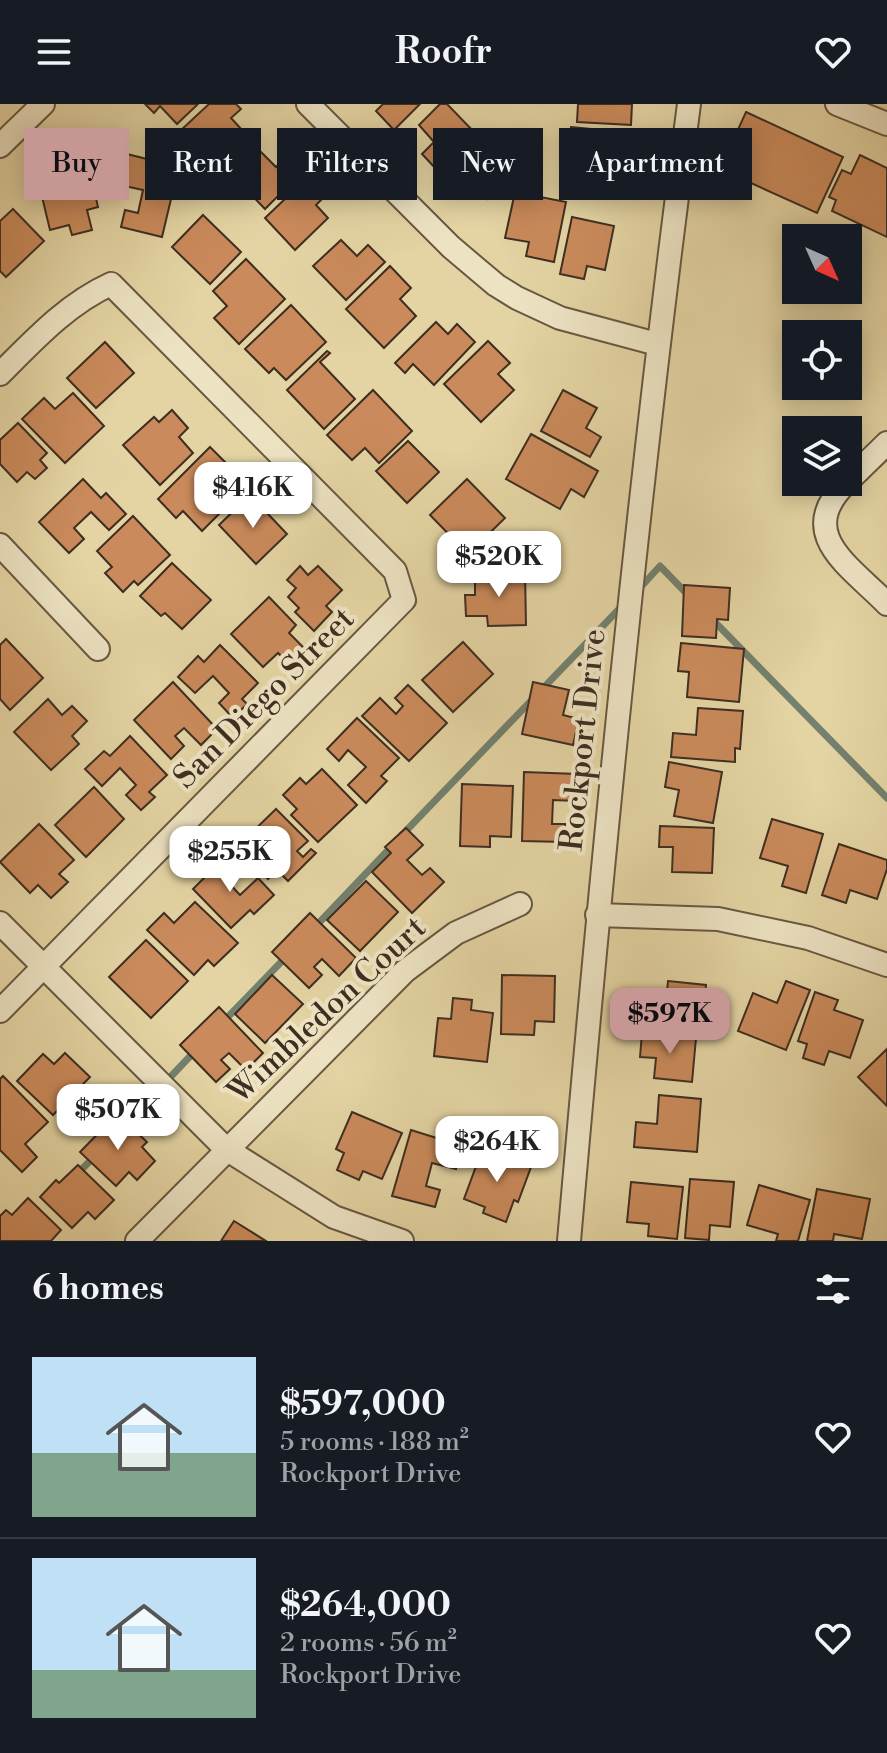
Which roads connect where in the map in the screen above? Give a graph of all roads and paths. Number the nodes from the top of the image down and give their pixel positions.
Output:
1 (43, 104) edge
2 (308, 104) edge
3 (689, 104) edge
4 (837, 104) edge
5 (887, 124) edge
6 (0, 146) edge
7 (657, 344) junction
8 (0, 374) edge
9 (887, 443) edge
10 (862, 468) edge
11 (837, 496) edge
12 (0, 545) edge
13 (887, 604) edge
14 (98, 649) dead end
15 (520, 904) dead end
16 (597, 915) junction
17 (0, 923) edge
18 (887, 965) edge
19 (44, 967) junction
20 (0, 1011) edge
21 (226, 1149) junction
22 (137, 1241) edge
23 (402, 1241) edge
24 (569, 1241) edge

1 - 6 street
2 - 7 street
3 - 7 street, Rockport Drive
4 - 5 street
7 - 16 street, Rockport Drive
8 - 19 street, San Diego Street
9 - 10 street
11 - 13 street
12 - 14 street
15 - 21 street, Wimbledon Court
16 - 18 street
16 - 24 street, Rockport Drive
17 - 19 street
19 - 20 street, San Diego Street
19 - 21 street
21 - 22 street, Wimbledon Court
21 - 23 street

